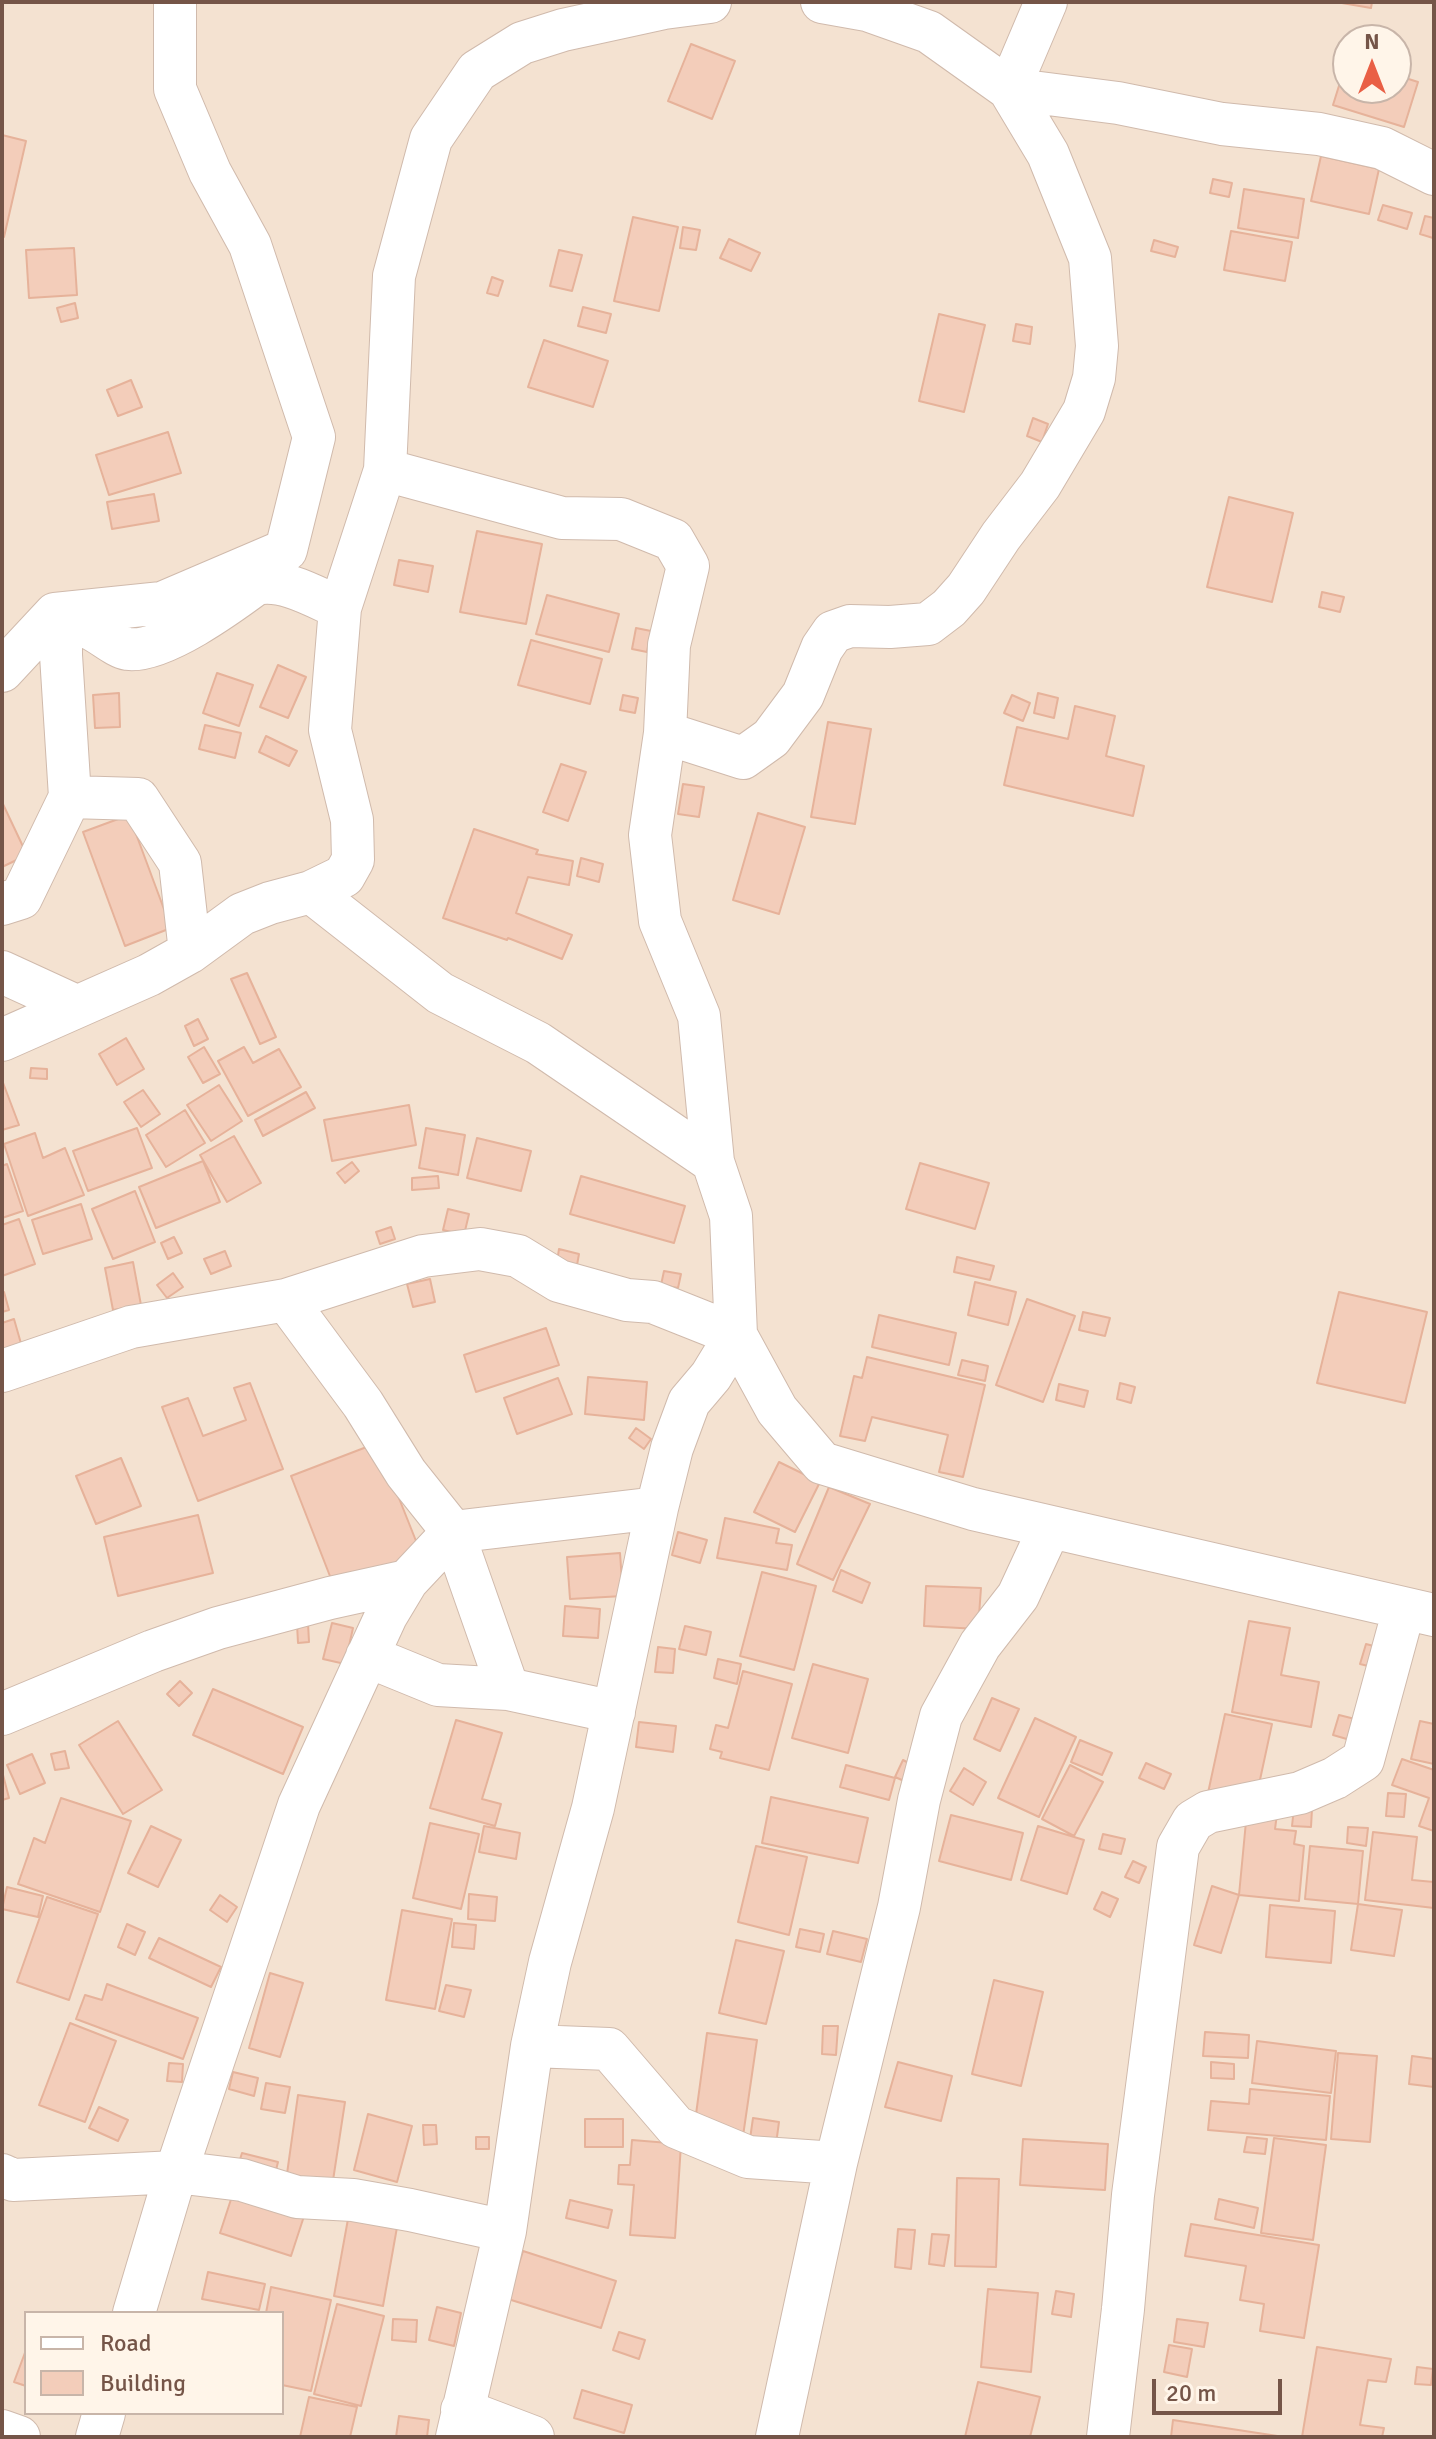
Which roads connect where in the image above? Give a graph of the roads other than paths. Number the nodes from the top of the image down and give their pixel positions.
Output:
1 (175, 2) edge
2 (710, 2) edge
3 (822, 2) edge
4 (1046, 2) edge
5 (1009, 89) junction
6 (1434, 174) edge
7 (385, 470) junction
8 (340, 608) junction
9 (2, 671) edge
10 (665, 733) junction
11 (70, 797) junction
12 (311, 892) junction
13 (2, 904) edge
14 (190, 952) junction
15 (2, 972) edge
16 (76, 1006) junction
17 (2, 1040) edge
18 (713, 1162) junction
19 (286, 1300) junction
20 (736, 1335) junction
21 (2, 1371) edge
22 (657, 1508) junction
23 (1050, 1527) junction
24 (453, 1532) junction
25 (407, 1581) junction
26 (1419, 1612) edge
27 (367, 1656) junction
28 (508, 1689) junction
29 (614, 1712) junction
30 (2, 1714) edge
31 (532, 2046) junction
32 (836, 2163) junction
33 (176, 2172) junction
34 (2, 2175) edge
35 (505, 2231) junction
36 (135, 2311) edge
37 (103, 2415) edge
38 (460, 2423) edge
39 (2, 2431) edge
40 (19, 2437) edge
41 (97, 2437) edge
42 (533, 2437) edge
43 (777, 2437) edge
44 (1108, 2437) edge

1 - 9 street
2 - 7 street
3 - 5 street
4 - 5 street
5 - 6 street
5 - 10 street
7 - 8 street
7 - 10 street
8 - 11 street
8 - 12 street
10 - 18 street
11 - 13 street
11 - 14 street
12 - 14 street
12 - 18 street
14 - 16 street
15 - 16 street
16 - 17 street
18 - 20 street
19 - 20 street
19 - 21 street
19 - 24 street
20 - 22 street
20 - 23 street
22 - 24 street
22 - 29 street
23 - 26 street
23 - 32 street
24 - 25 street
24 - 28 street
25 - 27 street
25 - 30 street
26 - 44 street
27 - 28 street
27 - 33 street
28 - 29 street
29 - 31 street
31 - 32 street
31 - 35 street
32 - 43 street
33 - 34 street
33 - 35 street
33 - 36 street
35 - 38 street
37 - 41 street
38 - 42 street
39 - 40 street

